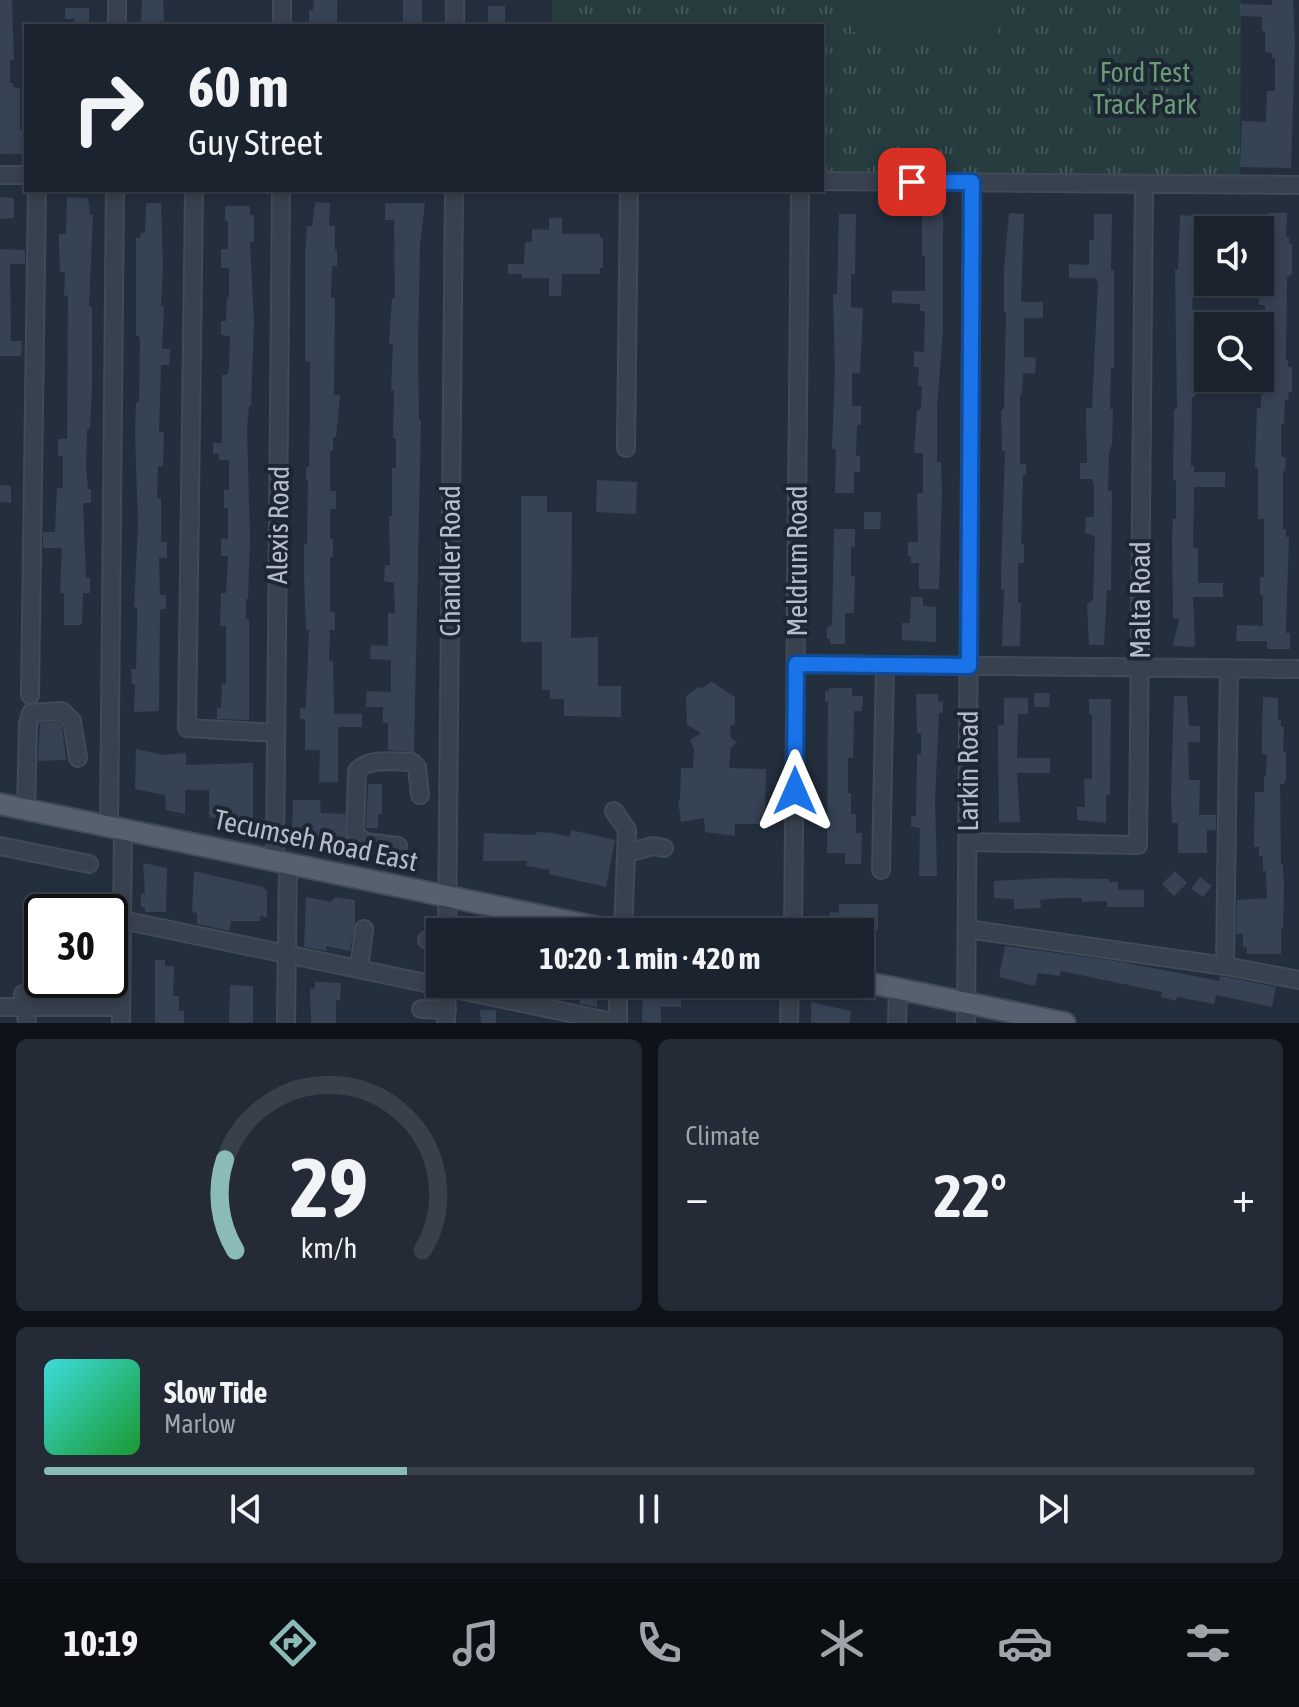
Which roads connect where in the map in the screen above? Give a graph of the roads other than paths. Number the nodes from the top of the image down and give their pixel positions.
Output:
1 (117, 0) edge
2 (282, 0) edge
3 (455, 0) edge
4 (117, 24) edge
5 (282, 24) edge
6 (455, 24) edge
7 (0, 175) edge
8 (24, 175) edge
9 (824, 181) edge
10 (972, 182) junction
11 (1144, 185) junction
12 (1299, 185) edge
13 (37, 192) edge
14 (115, 192) edge
15 (194, 192) edge
16 (281, 192) edge
17 (454, 192) edge
18 (629, 192) edge
19 (800, 192) edge
20 (626, 448) dead end
21 (796, 664) junction
22 (885, 665) junction
23 (969, 666) junction
24 (1140, 667) junction
25 (1229, 668) junction
26 (1299, 669) edge
27 (30, 695) dead end
28 (276, 733) junction
29 (78, 758) dead end
30 (420, 795) dead end
31 (0, 804) edge
32 (26, 809) junction
33 (614, 811) dead end
34 (116, 827) junction
35 (967, 842) junction
36 (0, 846) edge
37 (398, 846) dead end
38 (664, 848) dead end
39 (627, 853) junction
40 (281, 860) junction
41 (89, 864) dead end
42 (881, 870) dead end
43 (120, 894) edge
44 (448, 897) junction
45 (447, 918) edge
46 (552, 918) edge
47 (623, 918) edge
48 (793, 918) edge
49 (128, 921) edge
50 (364, 929) dead end
51 (967, 929) junction
52 (287, 954) junction
53 (1225, 966) junction
54 (359, 969) junction
55 (1299, 980) edge
56 (426, 982) edge
57 (874, 984) edge
58 (898, 989) junction
59 (514, 998) edge
60 (618, 998) edge
61 (790, 998) edge
62 (0, 1007) edge
63 (25, 1008) edge
64 (421, 1009) dead end
65 (966, 1013) edge
66 (121, 1015) edge
67 (446, 1017) edge
68 (1057, 1022) edge
69 (286, 1023) edge
70 (618, 1023) edge
71 (789, 1023) edge
72 (897, 1023) edge

1 - 4 street
2 - 5 street
3 - 6 street
7 - 8 street
9 - 10 street
10 - 11 street
10 - 23 street, Larkin Road
11 - 12 street
11 - 24 street, Malta Road
13 - 27 street
14 - 34 street
15 - 28 street
16 - 28 street, Alexis Road
17 - 44 street, Chandler Road
18 - 20 street
19 - 21 street, Meldrum Road
21 - 22 street
21 - 48 street, Meldrum Road
22 - 23 street
22 - 42 street
23 - 24 street
23 - 35 street, Larkin Road
24 - 25 street
24 - 35 street, Malta Road
25 - 26 street
25 - 53 street
28 - 40 street, Alexis Road
29 - 32 street
30 - 37 street
31 - 32 main road, Tecumseh Road East
32 - 34 main road, Tecumseh Road East
33 - 39 street
34 - 40 main road, Tecumseh Road East
34 - 43 street
35 - 51 street, Larkin Road
36 - 41 street
38 - 39 street
39 - 47 street
40 - 44 main road, Tecumseh Road East
40 - 52 street, Alexis Road
44 - 45 street, Chandler Road
44 - 46 main road, Tecumseh Road East
49 - 52 street
50 - 54 street
51 - 53 street
51 - 65 street, Larkin Road
52 - 54 street
52 - 69 street, Alexis Road
53 - 55 street
54 - 56 street
57 - 58 main road
58 - 65 main road
58 - 72 street
59 - 70 street
60 - 70 street
61 - 71 street
62 - 63 street
63 - 66 street
64 - 67 street
65 - 68 main road

